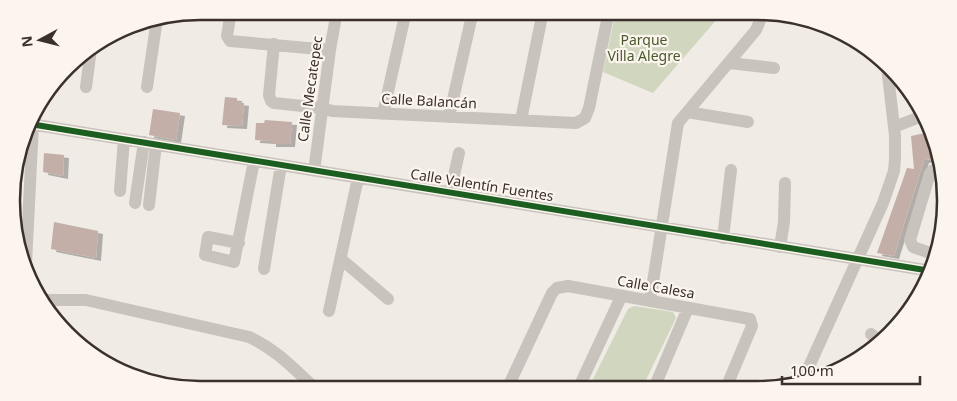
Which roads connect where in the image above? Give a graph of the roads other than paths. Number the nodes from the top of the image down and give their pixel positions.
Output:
1 (229, 20) edge
2 (335, 20) edge
3 (404, 20) edge
4 (471, 20) edge
5 (541, 20) edge
6 (607, 20) edge
7 (760, 20) edge
8 (156, 25) edge
9 (274, 44) junction
10 (330, 50) junction
11 (90, 58) edge
12 (729, 63) junction
13 (774, 68) dead end
14 (888, 77) edge
15 (86, 87) dead end
16 (147, 87) dead end
17 (322, 108) junction
18 (687, 112) junction
19 (383, 114) junction
20 (449, 117) junction
21 (917, 118) edge
22 (521, 120) junction
23 (748, 122) dead end
24 (37, 125) edge
25 (894, 127) junction
26 (124, 139) junction
27 (30, 141) edge
28 (150, 143) junction
29 (459, 153) dead end
30 (254, 160) junction
31 (281, 165) junction
32 (313, 170) junction
33 (731, 170) dead end
34 (934, 170) edge
35 (358, 178) junction
36 (785, 183) dead end
37 (120, 191) dead end
38 (450, 193) junction
39 (135, 203) dead end
40 (149, 205) dead end
41 (661, 228) junction
42 (723, 238) junction
43 (239, 243) dead end
44 (780, 247) junction
45 (27, 249) edge
46 (929, 253) edge
47 (341, 259) junction
48 (857, 260) junction
49 (264, 269) dead end
50 (923, 270) edge
51 (621, 297) junction
52 (388, 299) dead end
53 (49, 300) edge
54 (650, 301) junction
55 (688, 308) junction
56 (329, 310) dead end
57 (871, 334) dead end
58 (874, 337) edge
59 (811, 372) edge
60 (307, 381) edge
61 (512, 381) edge
62 (582, 381) edge
63 (657, 381) edge
64 (729, 381) edge

1 - 9 street
2 - 10 street, Calle Mecatepec
3 - 19 street
4 - 20 street
5 - 22 street
6 - 22 street, Calle Balancán
7 - 12 street
8 - 16 street
9 - 10 street
9 - 17 street, Calle Balancán
10 - 17 street, Calle Mecatepec
11 - 15 street
12 - 13 street
12 - 18 street
14 - 25 street
17 - 19 street, Calle Balancán
17 - 32 street, Calle Mecatepec
18 - 23 street
18 - 41 street
19 - 20 street, Calle Balancán
20 - 22 street, Calle Balancán
21 - 25 street
24 - 26 street, Calle Valentín Fuentes
25 - 48 street
26 - 28 street, Calle Valentín Fuentes
26 - 37 street
27 - 45 street
28 - 30 street, Calle Valentín Fuentes
28 - 39 street
28 - 40 street
29 - 38 street
30 - 31 street, Calle Valentín Fuentes
30 - 43 street
31 - 32 street, Calle Valentín Fuentes
31 - 49 street
32 - 35 street, Calle Valentín Fuentes
33 - 42 street
34 - 46 street
35 - 38 street, Calle Valentín Fuentes
35 - 47 street
36 - 44 street
38 - 41 street, Calle Valentín Fuentes
41 - 42 street, Calle Valentín Fuentes
41 - 54 street
42 - 44 street, Calle Valentín Fuentes
44 - 48 street, Calle Valentín Fuentes
47 - 52 street
47 - 56 street
48 - 50 street, Calle Valentín Fuentes
48 - 59 street
51 - 54 street, Calle Calesa
51 - 61 street, Calle Calesa
51 - 62 street
53 - 60 street
54 - 55 street, Calle Calesa
55 - 63 street
55 - 64 street, Calle Calesa
57 - 58 street

